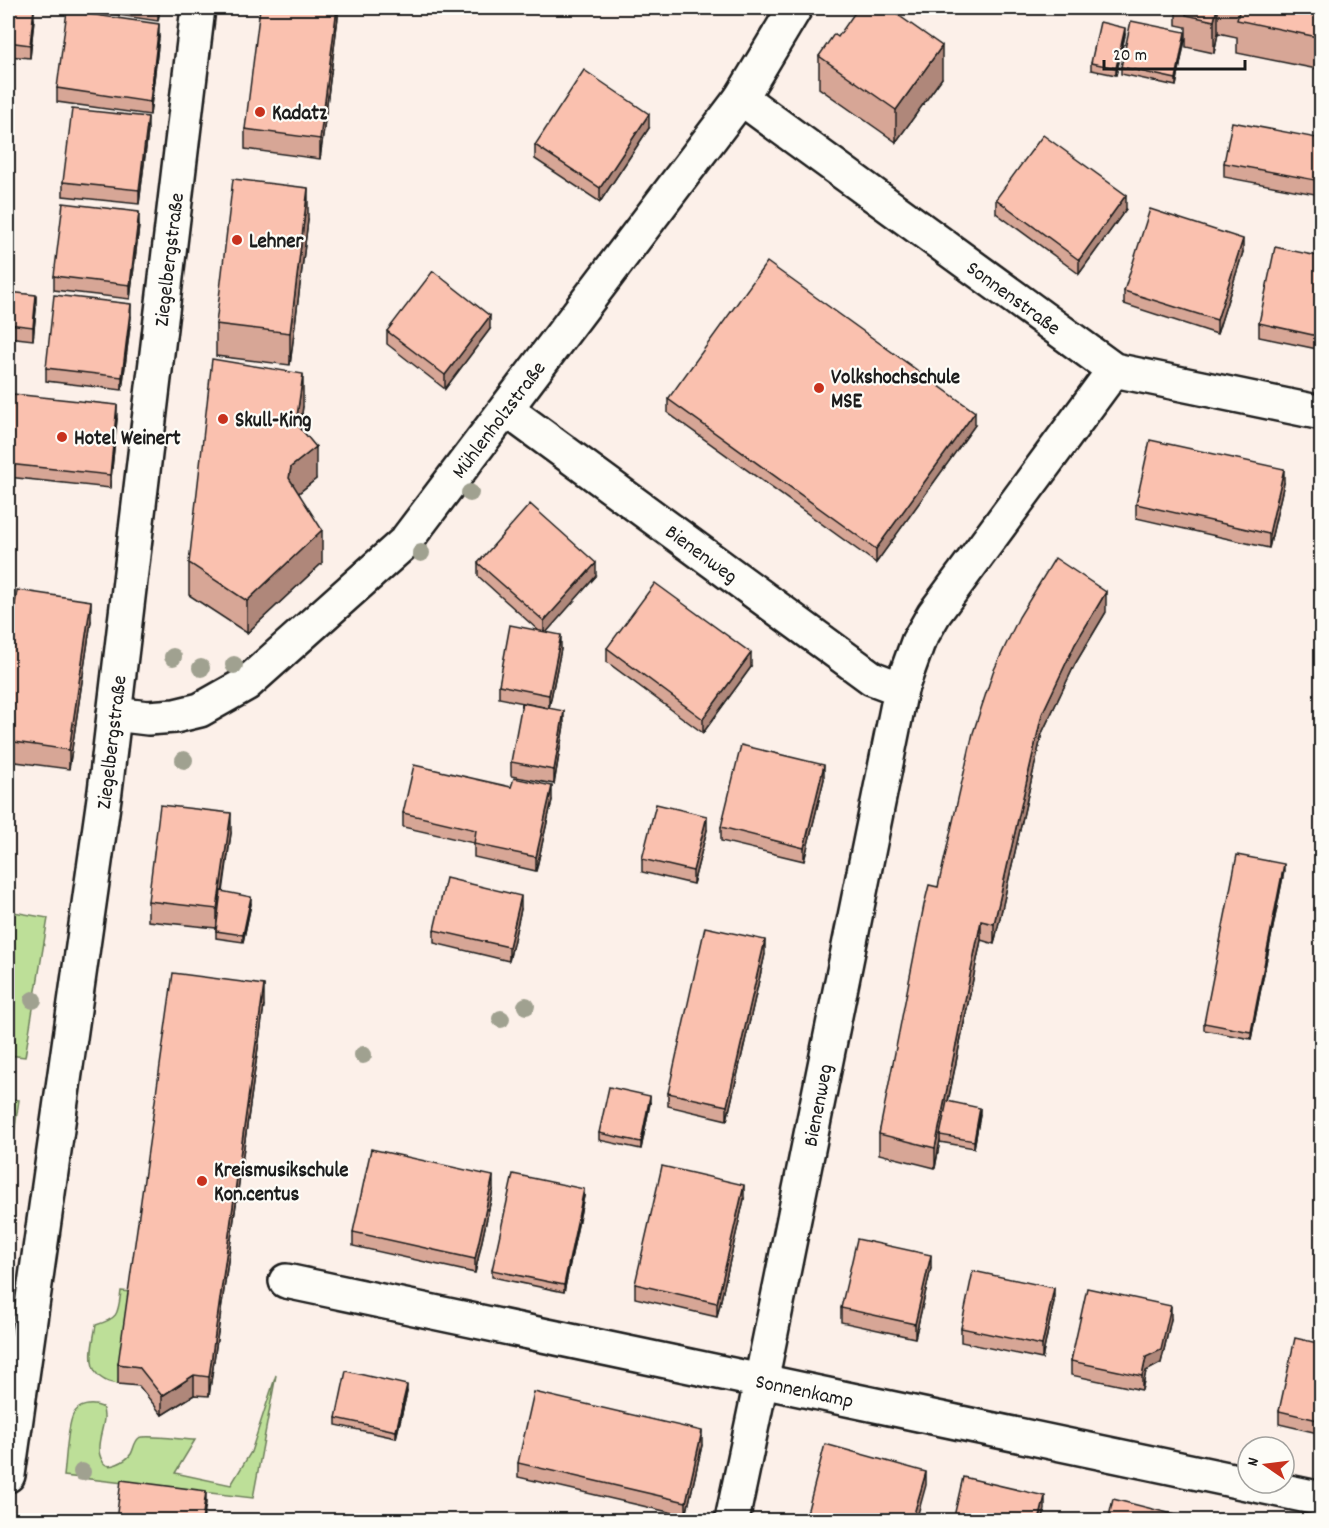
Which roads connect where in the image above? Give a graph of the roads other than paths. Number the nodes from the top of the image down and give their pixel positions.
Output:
1 (198, 8) edge
2 (795, 8) edge
3 (741, 99) junction
4 (1114, 370) junction
5 (507, 410) junction
6 (1322, 413) edge
7 (901, 690) junction
8 (114, 714) junction
9 (285, 1281) dead end
10 (761, 1382) junction
11 (8, 1466) edge
12 (1322, 1499) edge
13 (732, 1521) edge

1 - 8 street, Ziegelbergstraße
2 - 3 street, Mühlenholzstraße
3 - 4 street, Sonnenstraße
3 - 5 street, Mühlenholzstraße
4 - 6 street, Sonnenstraße
4 - 7 street, Bienenweg
5 - 7 street, Bienenweg
5 - 8 street, Mühlenholzstraße
7 - 10 street, Bienenweg
8 - 11 street, Ziegelbergstraße
9 - 10 street, Sonnenkamp
10 - 12 street, Sonnenkamp
10 - 13 street, Bienenweg

